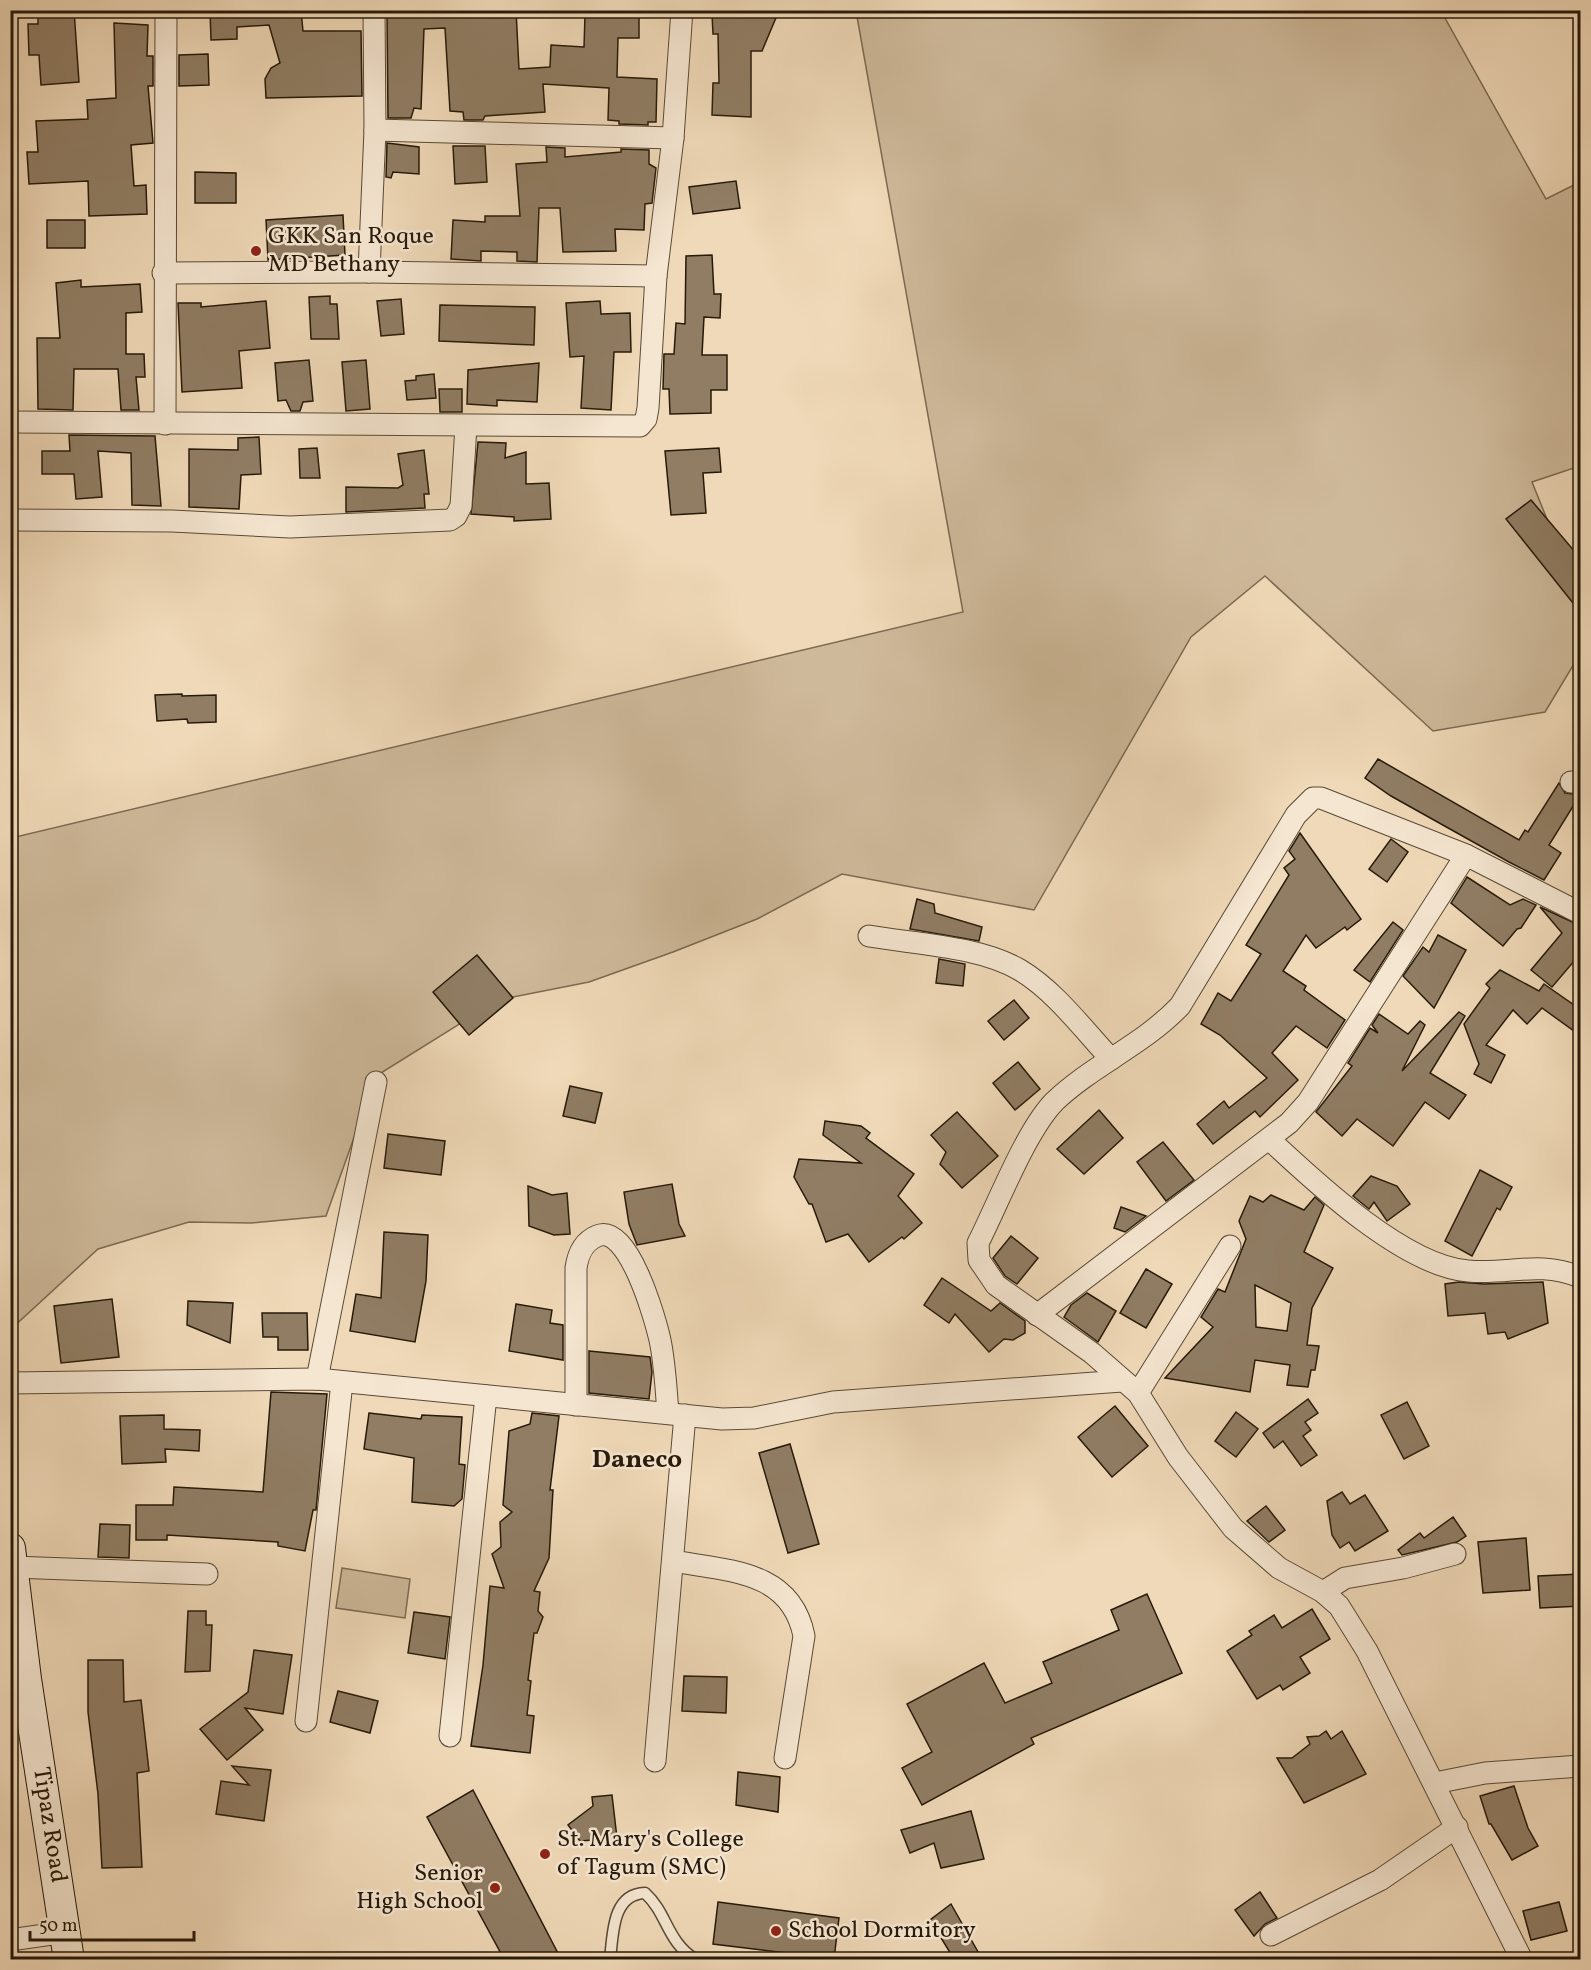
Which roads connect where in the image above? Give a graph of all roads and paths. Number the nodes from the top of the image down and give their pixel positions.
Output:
1 (166, 10) edge
2 (374, 10) edge
3 (682, 10) edge
4 (375, 130) junction
5 (673, 138) junction
6 (369, 272) junction
7 (163, 273) junction
8 (656, 276) junction
9 (10, 422) edge
10 (165, 424) junction
11 (466, 426) junction
12 (10, 520) edge
13 (1466, 855) junction
14 (1581, 913) edge
15 (869, 936) dead end
16 (1111, 1059) junction
17 (376, 1082) dead end
18 (1269, 1139) junction
19 (1230, 1246) dead end
20 (1581, 1277) edge
21 (1037, 1315) junction
22 (317, 1379) junction
23 (342, 1382) junction
24 (10, 1383) edge
25 (1130, 1387) junction
26 (486, 1396) junction
27 (576, 1405) junction
28 (677, 1414) junction
29 (1455, 1554) dead end
30 (11, 1557) edge
31 (673, 1561) junction
32 (207, 1574) dead end
33 (1323, 1592) junction
34 (306, 1720) dead end
35 (450, 1736) dead end
36 (785, 1758) dead end
37 (655, 1761) dead end
38 (1581, 1766) edge
39 (1435, 1783) junction
40 (1457, 1827) junction
41 (1271, 1935) dead end
42 (10, 1940) edge
43 (68, 1946) edge
44 (610, 1959) edge
45 (696, 1959) edge
46 (1522, 1959) edge

1 - 7 street
2 - 4 street
3 - 5 street
4 - 5 street
4 - 6 street
5 - 8 street
6 - 7 street
6 - 8 street
7 - 10 street
8 - 11 street
9 - 10 street
10 - 11 street
11 - 12 street
13 - 14 street
13 - 16 street
13 - 18 street
15 - 16 street
16 - 21 street
17 - 22 street
18 - 20 street
18 - 21 street
19 - 25 street
21 - 25 street
22 - 23 street
22 - 24 street
23 - 26 street
23 - 34 street
25 - 28 street
25 - 33 street
26 - 27 street
26 - 35 street
27 - 28 street
27 - 28 street
28 - 31 street
29 - 33 street
30 - 32 street
30 - 43 street, Tipaz Road
31 - 36 street
31 - 37 street
33 - 39 street
38 - 39 street
39 - 40 street
40 - 41 street
40 - 46 street
42 - 43 street
44 - 45 lane

